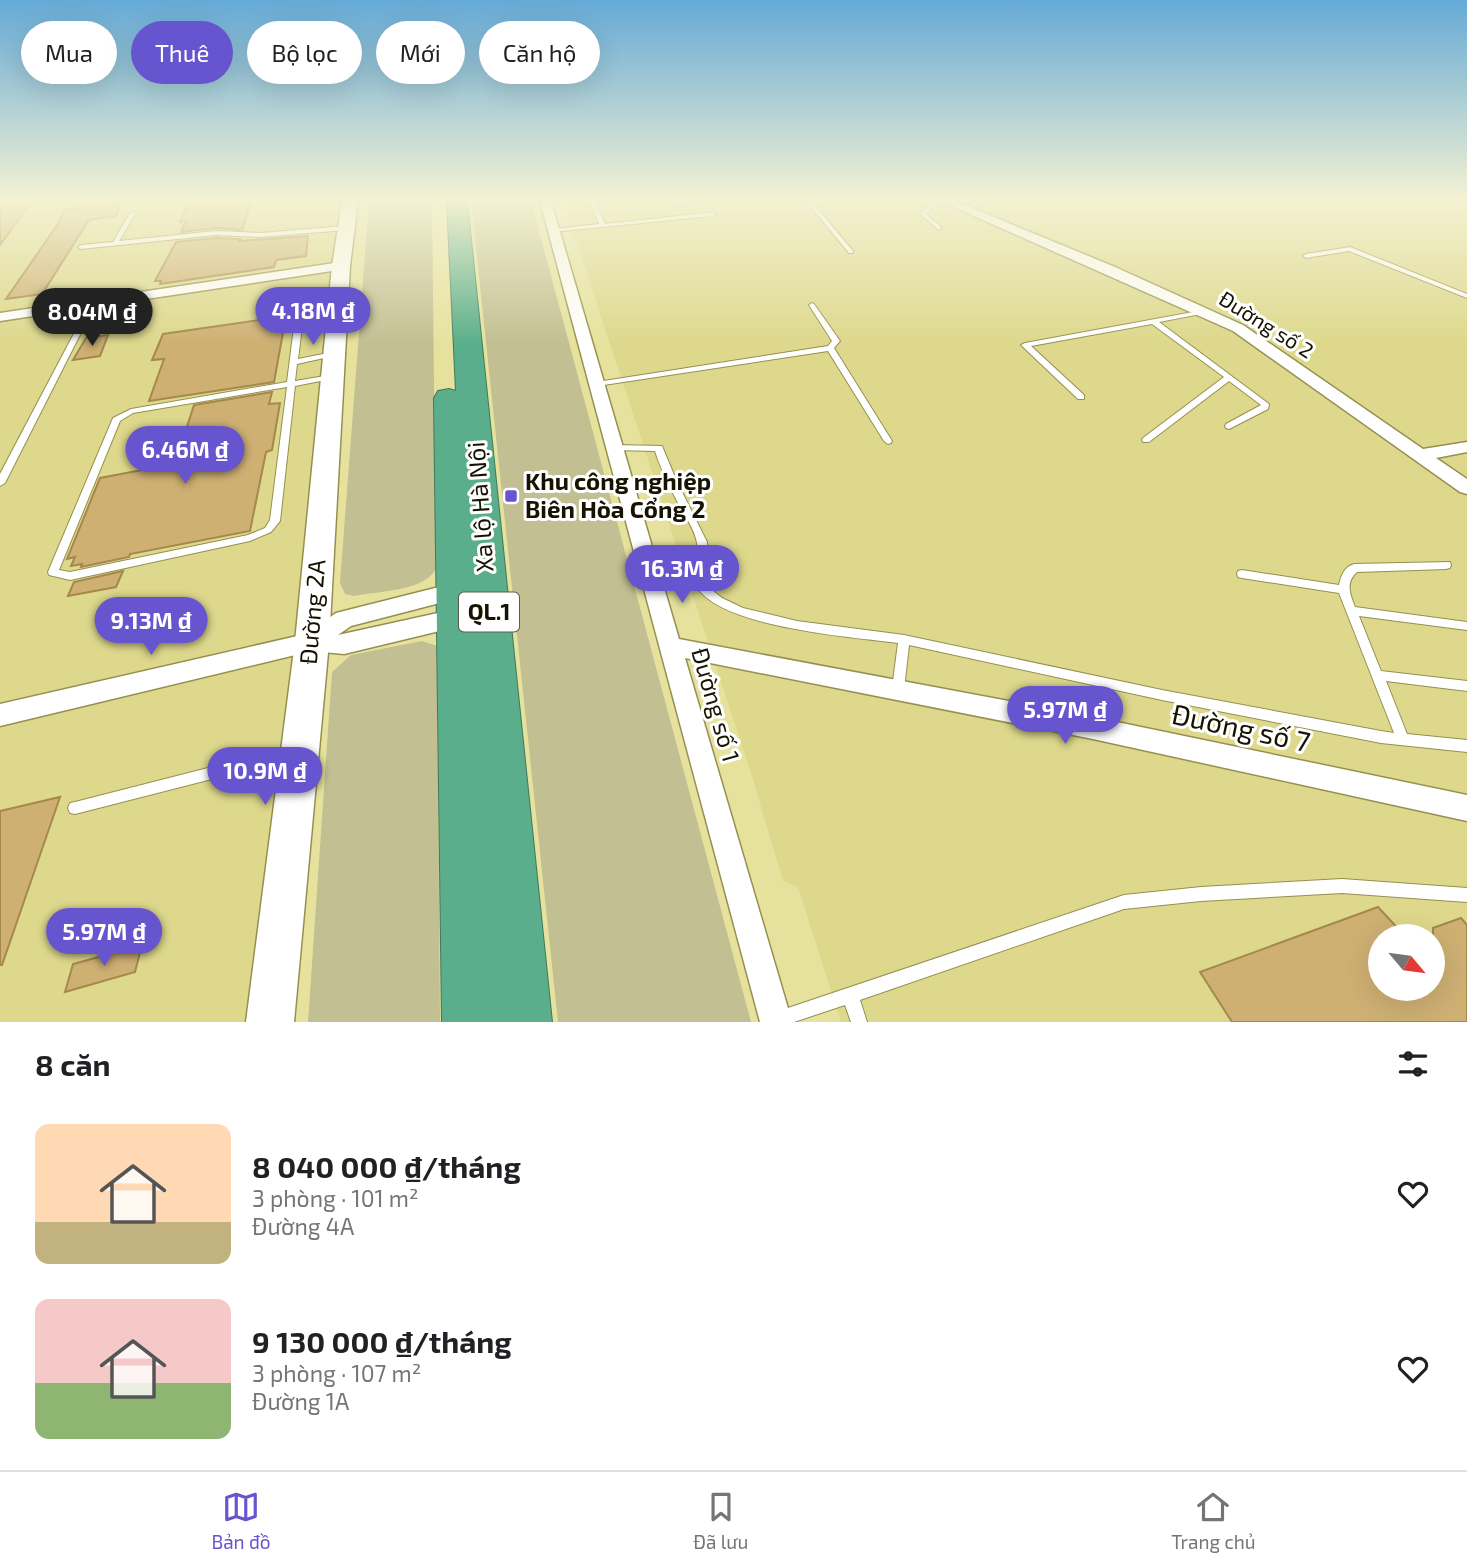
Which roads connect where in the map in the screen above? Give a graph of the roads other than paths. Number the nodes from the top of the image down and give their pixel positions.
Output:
1 (343, 249) edge
2 (444, 249) edge
3 (461, 249) edge
4 (559, 249) edge
5 (848, 249) edge
6 (1057, 249) edge
7 (851, 252) dead end
8 (1306, 256) dead end
9 (341, 266) junction
10 (1467, 296) edge
11 (93, 303) junction
12 (812, 305) dead end
13 (1205, 312) junction
14 (0, 317) edge
15 (299, 319) dead end
16 (1153, 321) junction
17 (830, 348) junction
18 (295, 362) junction
19 (333, 366) junction
20 (1229, 377) junction
21 (291, 383) junction
22 (597, 384) junction
23 (1081, 397) dead end
24 (1229, 426) dead end
25 (1146, 439) dead end
26 (888, 441) dead end
27 (1467, 447) edge
28 (616, 448) junction
29 (1421, 455) junction
30 (0, 483) edge
31 (1467, 488) edge
32 (1446, 565) dead end
33 (1242, 574) dead end
34 (1343, 590) junction
35 (456, 604) junction
36 (1352, 611) junction
37 (1467, 626) edge
38 (904, 639) junction
39 (312, 642) junction
40 (671, 646) junction
41 (1377, 675) junction
42 (1467, 686) edge
43 (898, 689) junction
44 (0, 715) edge
45 (1403, 739) junction
46 (1467, 746) edge
47 (301, 751) junction
48 (75, 808) dead end
49 (1467, 808) edge
50 (1467, 895) edge
51 (850, 995) junction
52 (776, 1021) edge
53 (270, 1022) edge
54 (474, 1022) edge
55 (521, 1022) edge
56 (859, 1022) edge

1 - 9 street, Đường 2A
2 - 35 highway, Xa lộ Hà Nội / QL.1
3 - 55 highway, Xa lộ Hà Nội / QL.1
4 - 22 street, Đường số 1
5 - 7 lane
6 - 13 street, Đường số 2
8 - 10 lane
9 - 11 street
9 - 19 street, Đường 2A
11 - 14 street
11 - 30 lane
12 - 17 lane
13 - 16 lane
13 - 29 street, Đường số 2
15 - 18 lane
16 - 20 lane
16 - 23 lane
17 - 22 lane
17 - 26 lane
18 - 19 lane
18 - 21 lane
19 - 21 lane
19 - 39 street, Đường 2A
20 - 24 lane
20 - 25 lane
21 - 21 lane
22 - 28 street, Đường số 1
27 - 29 street
28 - 38 lane
28 - 40 street, Đường số 1
29 - 31 street, Đường số 2
32 - 34 lane
33 - 34 lane
34 - 36 lane
35 - 39 street
35 - 54 highway, Xa lộ Hà Nội / QL.1
36 - 37 lane
36 - 41 lane
38 - 43 lane
38 - 45 lane
39 - 44 street
39 - 47 street, Đường 2A
40 - 43 street, Đường số 7
40 - 52 street, Đường số 1
41 - 42 lane
41 - 45 lane
43 - 49 street, Đường số 7
45 - 46 lane
47 - 48 lane
47 - 53 street, Đường 2A
50 - 51 lane
51 - 52 lane
51 - 56 lane

